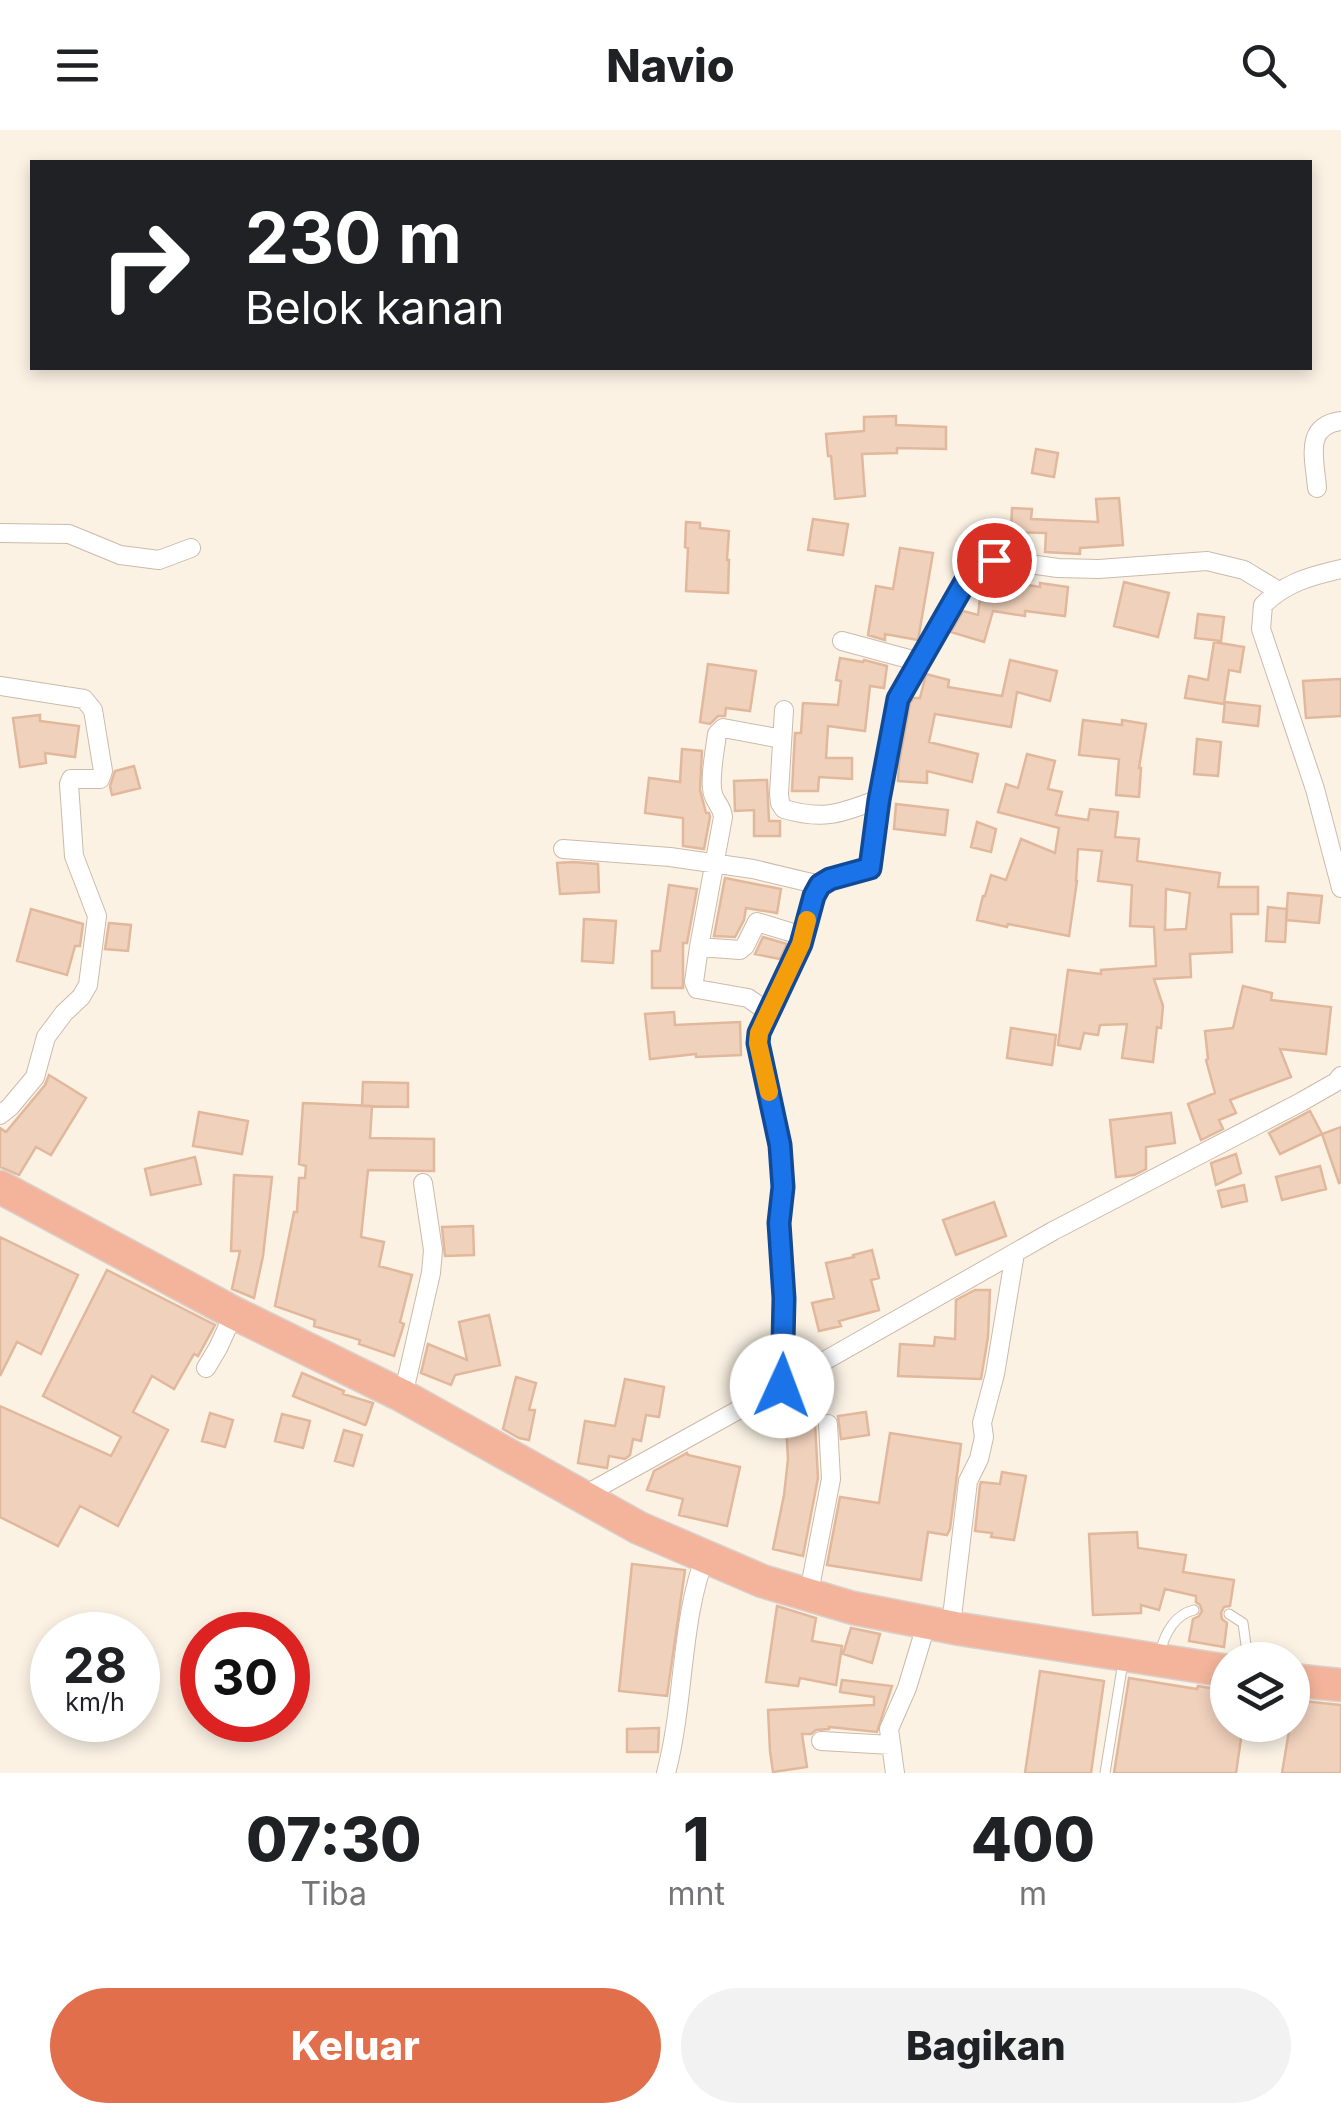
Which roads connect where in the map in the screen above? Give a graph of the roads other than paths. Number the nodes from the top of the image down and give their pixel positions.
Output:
1 (1341, 421) edge
2 (1317, 488) dead end
3 (0, 533) edge
4 (190, 548) dead end
5 (1341, 570) edge
6 (1278, 590) junction
7 (842, 640) dead end
8 (920, 662) junction
9 (0, 686) edge
10 (784, 710) dead end
11 (782, 739) junction
12 (879, 800) junction
13 (563, 849) dead end
14 (714, 864) junction
15 (820, 885) junction
16 (1341, 888) edge
17 (803, 936) junction
18 (699, 947) junction
19 (768, 1012) junction
20 (1341, 1076) edge
21 (0, 1115) edge
22 (0, 1176) edge
23 (423, 1183) dead end
24 (0, 1187) edge
25 (1015, 1253) junction
26 (234, 1314) junction
27 (206, 1368) dead end
28 (782, 1386) junction
29 (406, 1387) junction
30 (828, 1424) dead end
31 (585, 1493) junction
32 (707, 1552) junction
33 (811, 1582) junction
34 (1194, 1610) dead end
35 (1229, 1614) dead end
36 (940, 1620) junction
37 (1246, 1642) edge
38 (1124, 1655) junction
39 (1159, 1655) junction
40 (1210, 1659) edge
41 (1210, 1667) edge
42 (1310, 1671) edge
43 (1341, 1674) edge
44 (1310, 1682) edge
45 (1341, 1685) edge
46 (821, 1741) dead end
47 (891, 1745) junction
48 (666, 1773) edge
49 (895, 1773) edge
50 (1106, 1773) edge

1 - 2 street
3 - 4 street
5 - 6 street
6 - 8 street
6 - 16 street
7 - 8 street
8 - 12 street
9 - 21 street
10 - 11 street
11 - 12 street
11 - 14 street
12 - 15 street
13 - 14 street
14 - 15 street
14 - 18 street
15 - 17 street
17 - 18 street
17 - 19 street
18 - 19 street
19 - 28 street
20 - 25 street
22 - 29 highway
23 - 29 street
24 - 26 highway
25 - 28 street
25 - 36 street
26 - 27 street
26 - 31 highway
28 - 31 street
29 - 31 highway
30 - 33 street
31 - 32 highway
32 - 33 highway
32 - 36 highway
32 - 48 street
33 - 36 highway
34 - 39 lane
35 - 37 lane
36 - 38 highway
36 - 39 highway
36 - 47 street
38 - 39 highway
38 - 50 lane
39 - 40 highway
39 - 41 highway
42 - 43 highway
44 - 45 highway
46 - 47 street
47 - 49 street

